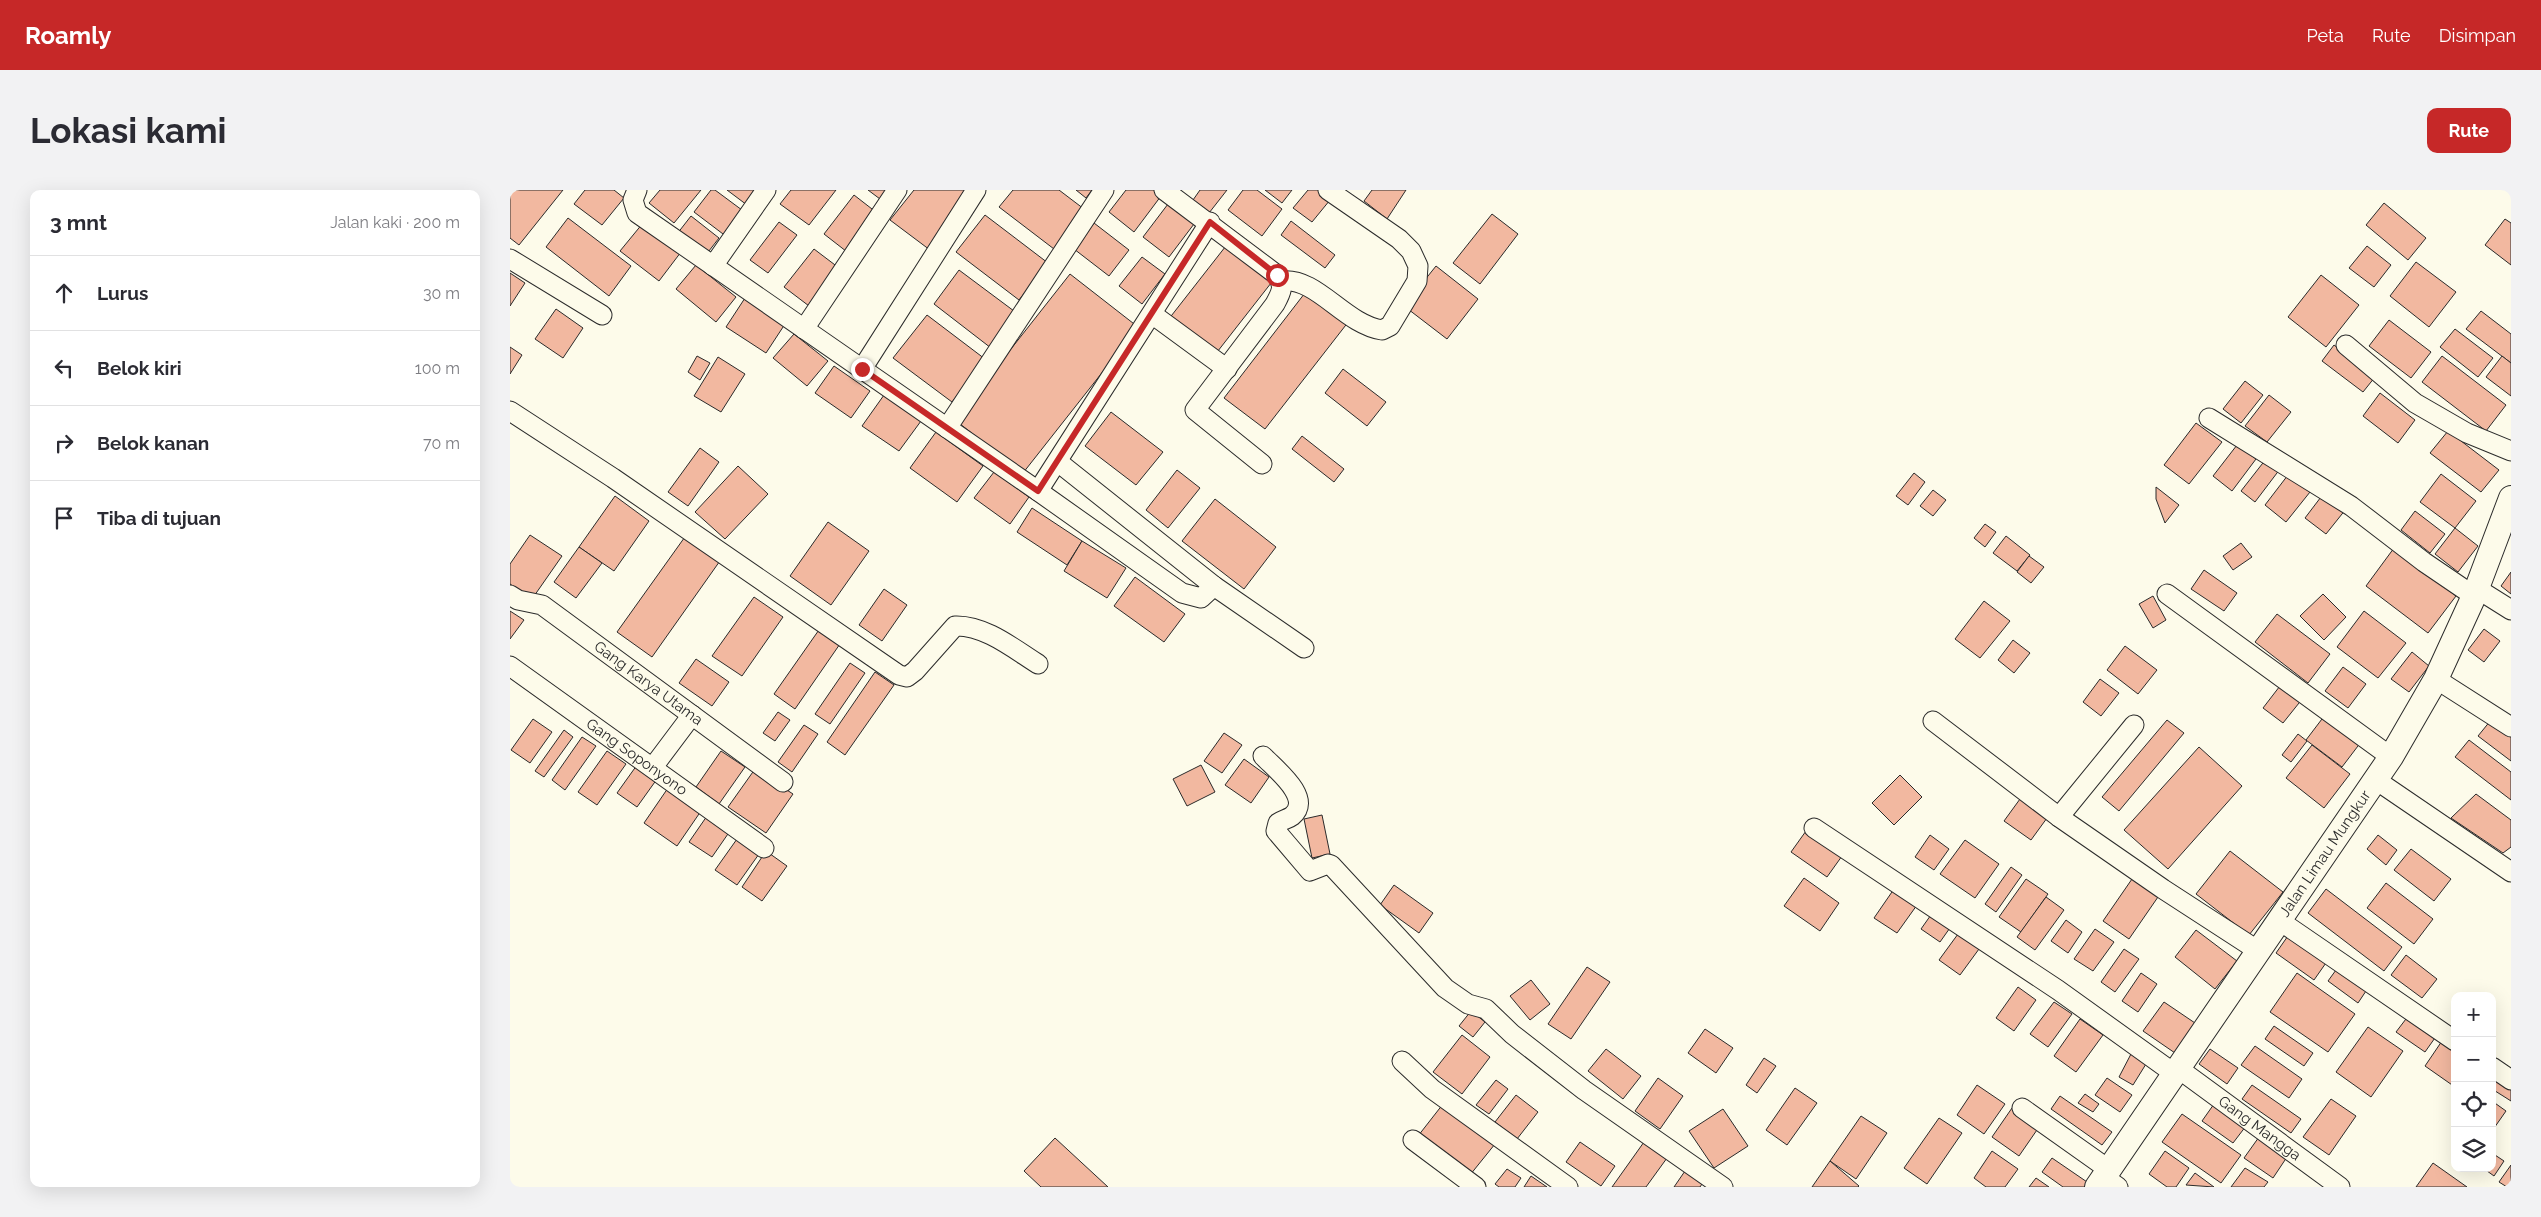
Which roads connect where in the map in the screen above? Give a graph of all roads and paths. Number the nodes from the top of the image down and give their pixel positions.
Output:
1 (637, 190) edge
2 (766, 190) edge
3 (897, 190) edge
4 (976, 190) edge
5 (1104, 190) edge
6 (1164, 190) edge
7 (1328, 190) edge
8 (1210, 222) junction
9 (510, 259) edge
10 (713, 266) junction
11 (1282, 281) junction
12 (1152, 314) junction
13 (602, 315) dead end
14 (804, 329) junction
15 (2346, 345) dead end
16 (862, 369) junction
17 (1227, 369) junction
18 (510, 412) edge
19 (2208, 418) dead end
20 (947, 428) junction
21 (2511, 452) edge
22 (1058, 462) junction
23 (1262, 464) dead end
24 (1038, 491) junction
25 (2511, 498) edge
26 (1214, 586) junction
27 (2475, 592) junction
28 (2167, 594) dead end
29 (510, 595) edge
30 (2511, 610) edge
31 (1304, 648) dead end
32 (1038, 664) dead end
33 (510, 666) edge
34 (2436, 679) junction
35 (692, 715) junction
36 (1934, 721) dead end
37 (2134, 725) dead end
38 (2511, 727) edge
39 (1263, 756) dead end
40 (2390, 757) junction
41 (653, 767) junction
42 (2376, 780) junction
43 (783, 782) dead end
44 (2059, 817) junction
45 (1814, 828) dead end
46 (764, 848) dead end
47 (2511, 872) edge
48 (2280, 921) junction
49 (2257, 950) junction
50 (2451, 1038) edge
51 (1402, 1061) dead end
52 (2496, 1070) edge
53 (2177, 1072) junction
54 (2511, 1080) edge
55 (2022, 1108) dead end
56 (1413, 1140) dead end
57 (2107, 1180) edge
58 (1476, 1187) edge
59 (1568, 1187) edge
60 (1723, 1187) edge
61 (2340, 1187) edge

1 - 10 street
2 - 10 street
3 - 14 street
4 - 16 street
5 - 20 street
6 - 8 street
7 - 11 street
8 - 11 street
8 - 12 street
9 - 13 street
10 - 14 street
11 - 17 street
12 - 17 street
12 - 22 street
14 - 16 street
15 - 21 street
16 - 20 street
17 - 23 street
18 - 32 street
19 - 27 street
20 - 24 street
22 - 24 street
22 - 26 street
24 - 26 street
25 - 27 street, Jalan Limau Mungkur
26 - 31 street
27 - 30 street
27 - 34 street, Jalan Limau Mungkur
28 - 40 street
29 - 35 street, Gang Karya Utama
33 - 41 street, Gang Soponyono
34 - 38 street
34 - 40 street, Jalan Limau Mungkur
35 - 41 street
35 - 43 street, Gang Karya Utama
36 - 44 street
37 - 44 street
39 - 60 street
40 - 42 street, Jalan Limau Mungkur
41 - 46 street, Gang Soponyono
42 - 47 street
42 - 48 street, Jalan Limau Mungkur
44 - 49 street
45 - 53 street, Gang Mangga
48 - 49 street, Jalan Limau Mungkur
48 - 50 street
49 - 53 street, Jalan Limau Mungkur
51 - 59 street
52 - 54 street
53 - 57 street, Jalan Limau Mungkur
53 - 61 street, Gang Mangga
55 - 57 street
56 - 58 street

